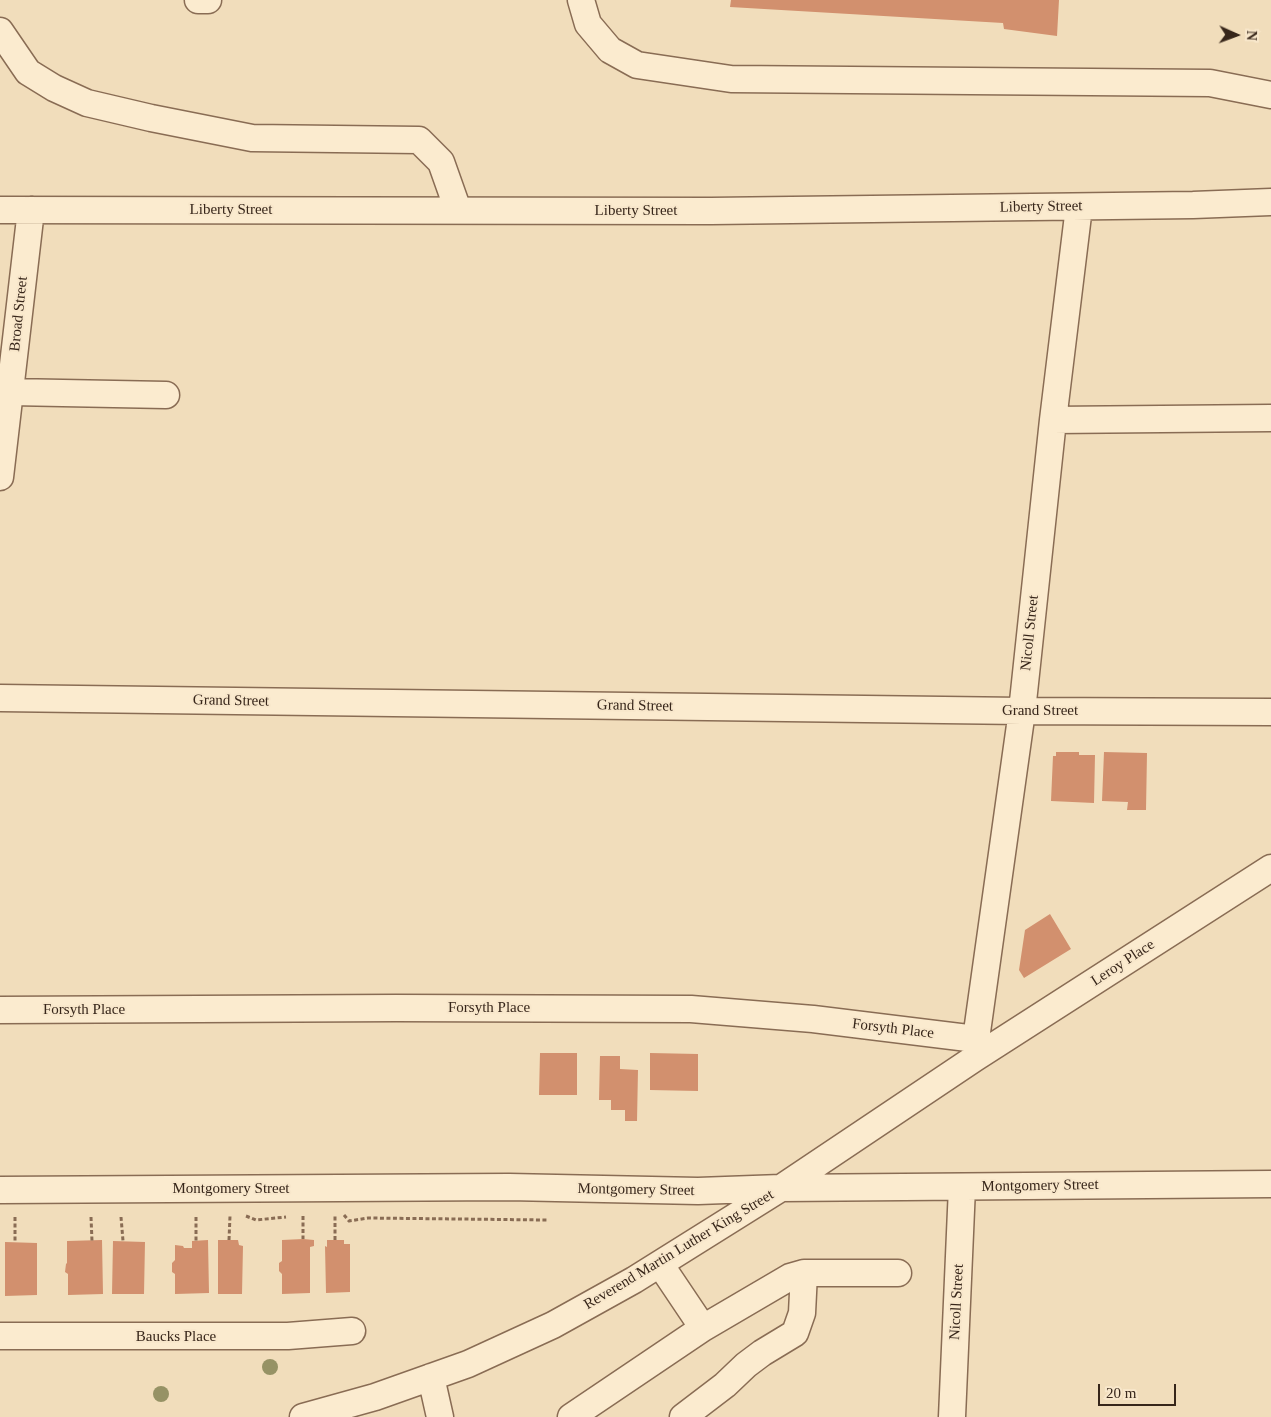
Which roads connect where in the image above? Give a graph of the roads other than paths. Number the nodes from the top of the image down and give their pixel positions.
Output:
1 (198, 0) edge
2 (208, 0) edge
3 (581, 0) edge
4 (0, 31) edge
5 (1271, 95) edge
6 (1271, 202) edge
7 (1079, 206) junction
8 (0, 210) edge
9 (31, 210) junction
10 (458, 210) junction
11 (10, 392) junction
12 (166, 395) dead end
13 (1271, 418) edge
14 (1053, 420) junction
15 (0, 476) edge
16 (0, 698) edge
17 (1022, 711) junction
18 (1271, 712) edge
19 (1271, 868) edge
20 (0, 1010) edge
21 (975, 1049) junction
22 (1271, 1184) edge
23 (962, 1187) junction
24 (781, 1188) junction
25 (0, 1190) edge
26 (660, 1264) junction
27 (804, 1273) junction
28 (898, 1273) dead end
29 (703, 1328) junction
30 (352, 1332) dead end
31 (0, 1336) edge
32 (431, 1377) junction
33 (303, 1417) edge
34 (440, 1417) edge
35 (571, 1417) edge
36 (683, 1417) edge
37 (952, 1417) edge

1 - 2 street
3 - 5 street
4 - 10 street
6 - 7 street, Liberty Street
7 - 10 street, Liberty Street
7 - 14 street, Nicoll Street
8 - 9 street, Liberty Street
9 - 10 street, Liberty Street
9 - 11 street, Broad Street
11 - 12 street
11 - 15 street, Broad Street
13 - 14 street
14 - 17 street, Nicoll Street
16 - 17 street, Grand Street
17 - 18 street, Grand Street
17 - 21 street, Nicoll Street
19 - 21 street, Leroy Place
20 - 21 street, Forsyth Place
21 - 24 street, Reverend Martin Luther King Street
22 - 23 street, Montgomery Street
23 - 24 street, Montgomery Street
23 - 37 street, Nicoll Street
24 - 25 street, Montgomery Street
24 - 26 street, Reverend Martin Luther King Street
26 - 29 street
26 - 32 street, Reverend Martin Luther King Street
27 - 28 street
27 - 29 street
27 - 36 street
29 - 35 street
30 - 31 street, Baucks Place
32 - 33 street, Reverend Martin Luther King Street
32 - 34 street

